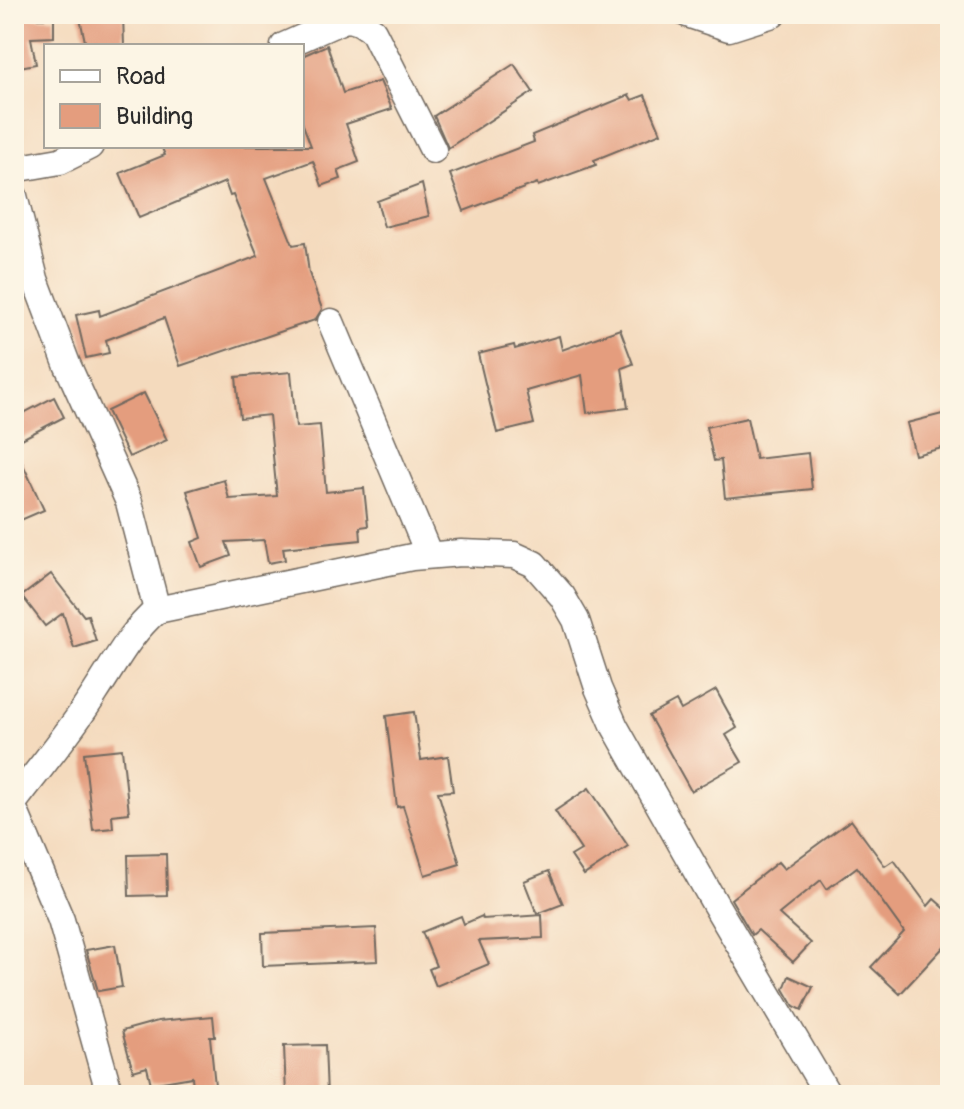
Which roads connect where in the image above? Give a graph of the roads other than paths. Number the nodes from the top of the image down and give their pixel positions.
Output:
1 (687, 14) edge
2 (773, 14) edge
3 (289, 44) edge
4 (86, 148) edge
5 (433, 150) dead end
6 (14, 169) edge
7 (14, 196) edge
8 (331, 322) dead end
9 (429, 555) junction
10 (157, 610) junction
11 (14, 802) edge
12 (14, 809) edge
13 (110, 1095) edge
14 (828, 1095) edge

1 - 2 street
3 - 5 street
4 - 6 street
7 - 10 street
8 - 9 street
9 - 10 street
9 - 14 street
10 - 11 street
12 - 13 street

